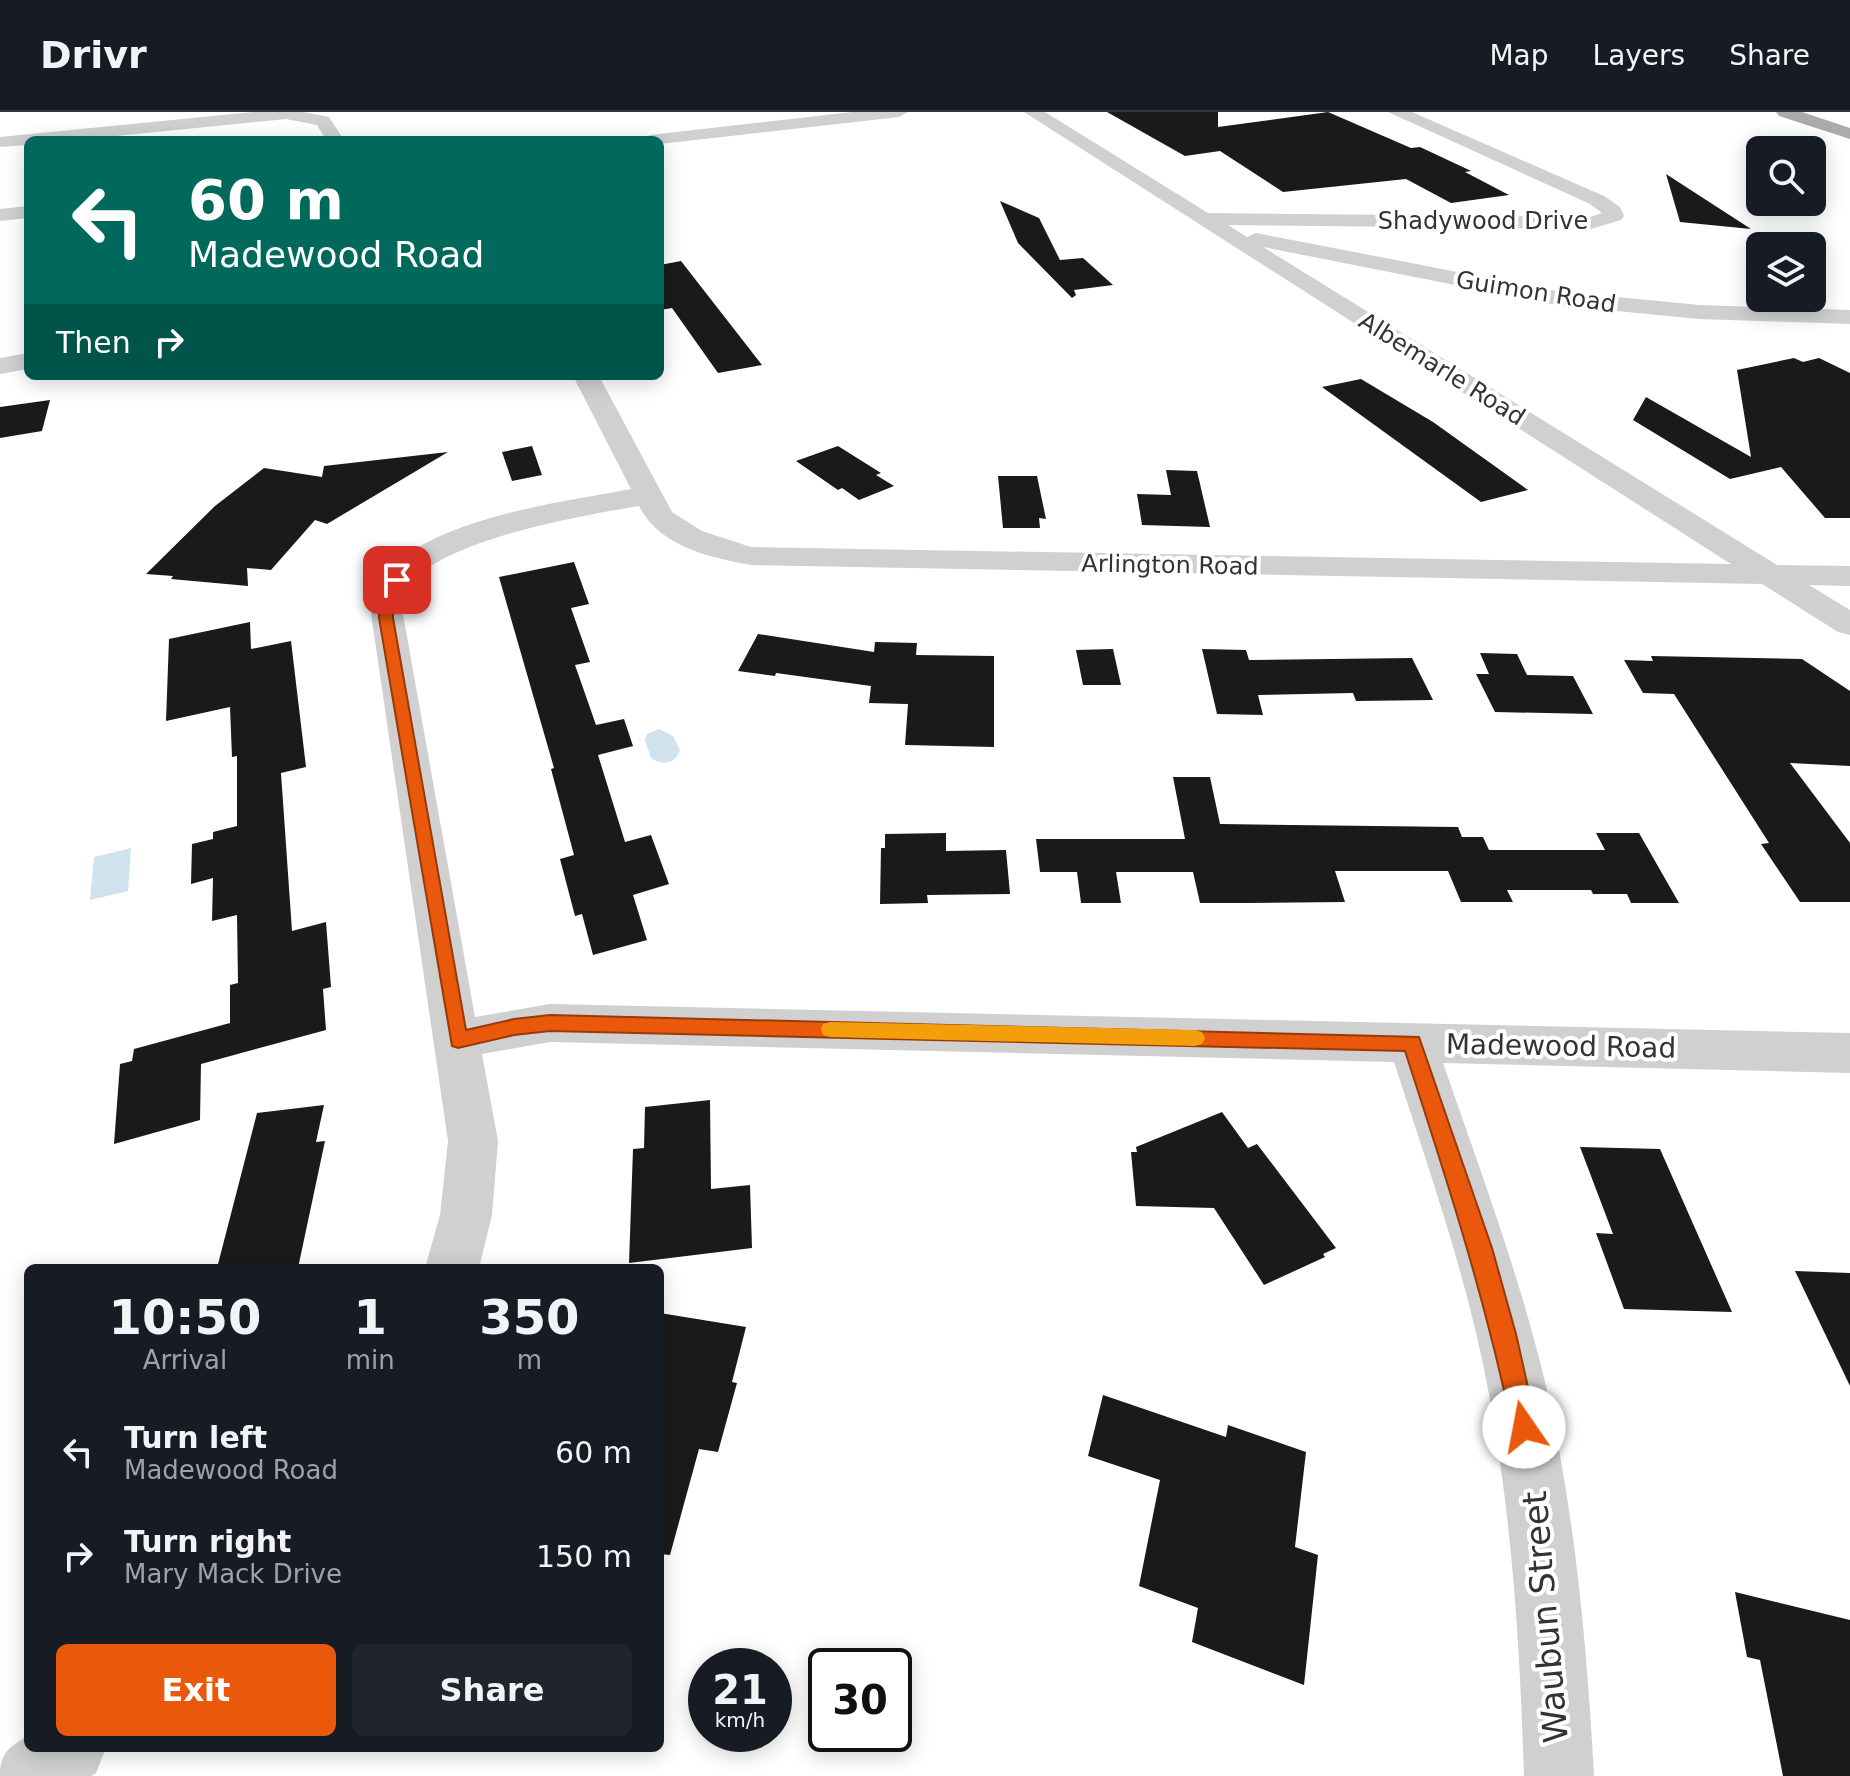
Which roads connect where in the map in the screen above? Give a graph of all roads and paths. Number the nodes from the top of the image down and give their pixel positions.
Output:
1 (692, 112) edge
2 (899, 112) edge
3 (1033, 112) edge
4 (1397, 112) edge
5 (1785, 112) edge
6 (1846, 130) edge
7 (710, 133) junction
8 (61, 136) edge
9 (332, 136) edge
10 (664, 138) edge
11 (24, 140) edge
12 (0, 142) edge
13 (24, 212) edge
14 (0, 215) edge
15 (1204, 219) junction
16 (1227, 234) junction
17 (1850, 317) edge
18 (24, 362) edge
19 (0, 366) edge
20 (588, 380) edge
21 (648, 495) junction
22 (1772, 576) junction
23 (1850, 576) edge
24 (1850, 625) edge
25 (458, 1040) junction
26 (1412, 1043) junction
27 (1850, 1053) edge
28 (453, 1264) edge
29 (65, 1752) edge
30 (29, 1776) edge
31 (1559, 1776) edge

1 - 7 street
2 - 7 street
3 - 15 street, Albemarle Road
4 - 15 street, Shadywood Drive
5 - 6 main road
7 - 10 street
8 - 9 street
11 - 12 street
13 - 14 street
15 - 16 street, Albemarle Road
16 - 17 street, Guimon Road
16 - 22 street, Albemarle Road
18 - 19 street
20 - 21 street, Arlington Road
21 - 22 street, Arlington Road
21 - 25 street
22 - 23 street, Arlington Road
22 - 24 street, Albemarle Road
25 - 26 street, Madewood Road
25 - 28 street
26 - 27 street, Madewood Road
26 - 31 street, Waubun Street
29 - 30 street

